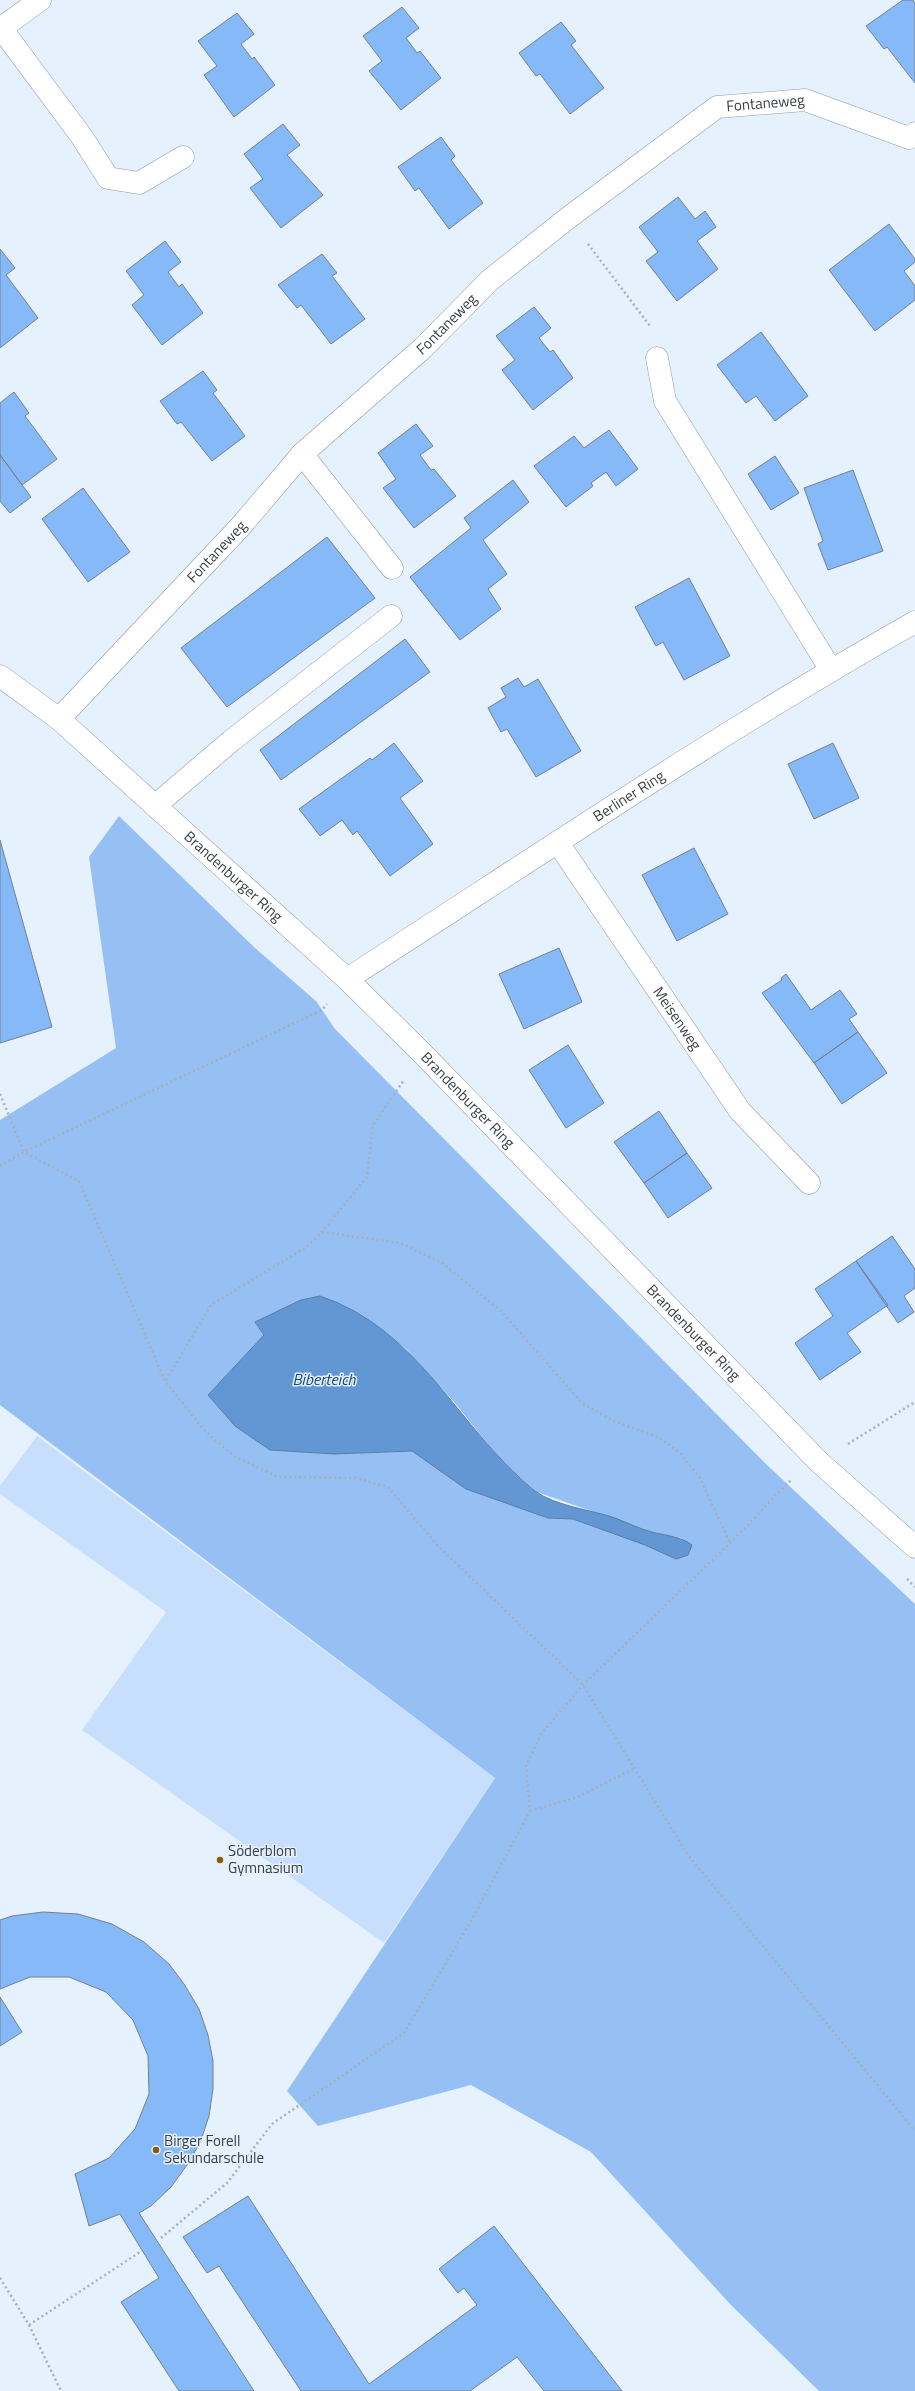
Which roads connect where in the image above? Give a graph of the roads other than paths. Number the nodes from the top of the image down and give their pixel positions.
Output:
1 (40, 0) edge
2 (0, 29) edge
3 (915, 133) edge
4 (183, 157) dead end
5 (657, 358) road end
6 (302, 454) junction
7 (392, 568) dead end
8 (391, 616) dead end
9 (915, 622) edge
10 (831, 670) junction
11 (0, 676) edge
12 (59, 719) junction
13 (156, 805) junction
14 (558, 844) junction
15 (347, 979) junction
16 (809, 1182) dead end
17 (915, 1547) edge

1 - 2 street
2 - 4 street
3 - 6 street, Fontaneweg
5 - 10 street
6 - 7 street
6 - 12 street, Fontaneweg
8 - 13 street
9 - 10 street, Berliner Ring
10 - 14 street, Berliner Ring
11 - 12 street, Brandenburger Ring
12 - 13 street, Brandenburger Ring
13 - 15 street, Brandenburger Ring
14 - 15 street, Berliner Ring
14 - 16 street, Meisenweg
15 - 17 street, Brandenburger Ring

